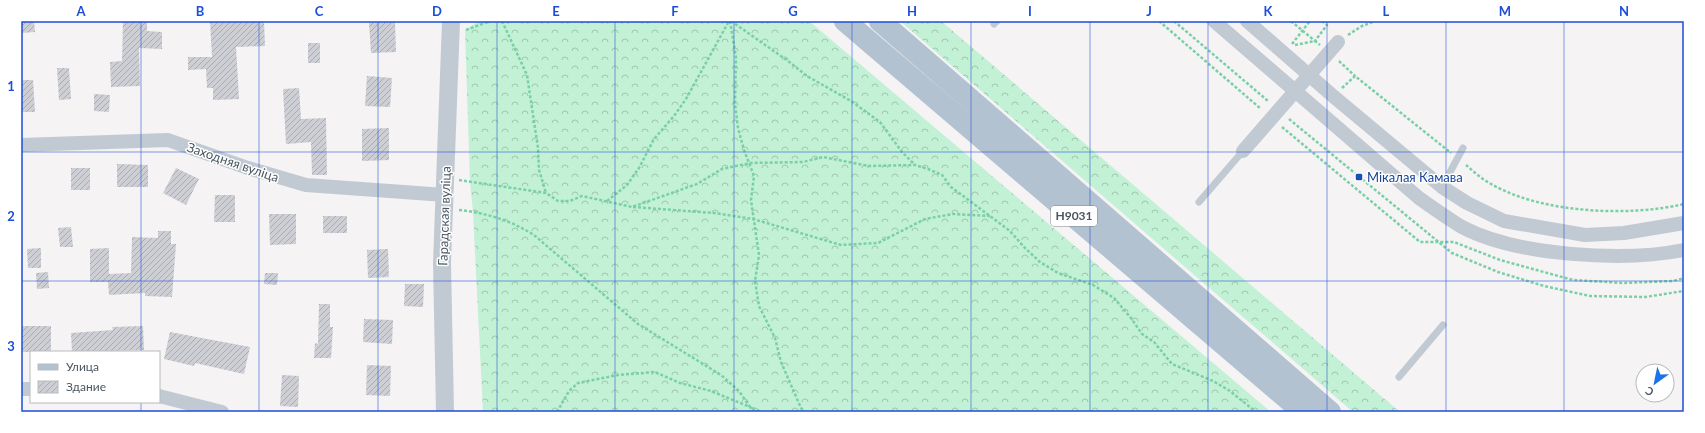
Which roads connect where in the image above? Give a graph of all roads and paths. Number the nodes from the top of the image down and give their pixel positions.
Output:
1 (490, 21) edge
2 (502, 21) edge
3 (730, 21) edge
4 (845, 21) edge
5 (880, 21) edge
6 (1158, 21) edge
7 (1174, 21) edge
8 (1214, 21) edge
9 (1247, 21) edge
10 (1292, 21) edge
11 (1297, 21) edge
12 (1310, 21) edge
13 (1322, 21) edge
14 (1375, 21) edge
15 (1298, 26) junction
16 (450, 27) edge
17 (1302, 30) junction
18 (1315, 41) junction
19 (1338, 42) joint
20 (1309, 75) junction
21 (1295, 91) junction
22 (1339, 91) dead end
23 (1275, 114) junction
24 (21, 145) edge
25 (1463, 148) dead end
26 (1243, 151) joint
27 (1457, 158) junction
28 (750, 163) junction
29 (915, 165) junction
30 (1442, 187) junction
31 (546, 193) junction
32 (445, 194) junction
33 (606, 202) junction
34 (1199, 202) dead end
35 (1684, 204) edge
36 (632, 207) junction
37 (991, 216) junction
38 (753, 219) junction
39 (1684, 223) edge
40 (1684, 250) edge
41 (1442, 325) dead end
42 (1399, 377) dead end
43 (160, 396) edge
44 (750, 407) junction
45 (222, 412) edge
46 (445, 412) edge
47 (557, 412) edge
48 (754, 412) edge
49 (762, 412) edge
50 (805, 412) edge
51 (1256, 412) edge
52 (1303, 412) edge
53 (1330, 412) edge

1 - 16 path
2 - 31 path
3 - 28 path
3 - 29 path
3 - 33 path
4 - 52 main road, Н9031
5 - 53 main road, Н9031
6 - 23 path
7 - 23 path
8 - 21 street
9 - 20 street
10 - 15 path
11 - 15 path
12 - 17 path
13 - 18 path
14 - 19 path
15 - 17 path
16 - 32 street, Гарадская вуліца
17 - 18 path
17 - 18 path
19 - 20 street
20 - 21 street
20 - 30 street
21 - 23 street
21 - 40 street
22 - 27 path
23 - 26 street
24 - 32 street, Заходняя вуліца
25 - 27 lane
26 - 34 lane
27 - 30 lane
27 - 35 path
28 - 29 path
28 - 36 path
28 - 38 path
29 - 37 path
30 - 39 street
31 - 32 path
31 - 33 path
32 - 44 path
32 - 46 street, Гарадская вуліца
33 - 36 path
36 - 38 path
37 - 38 path
37 - 51 path
38 - 50 path
41 - 42 lane
43 - 45 street
44 - 47 path
44 - 48 path
44 - 49 path

